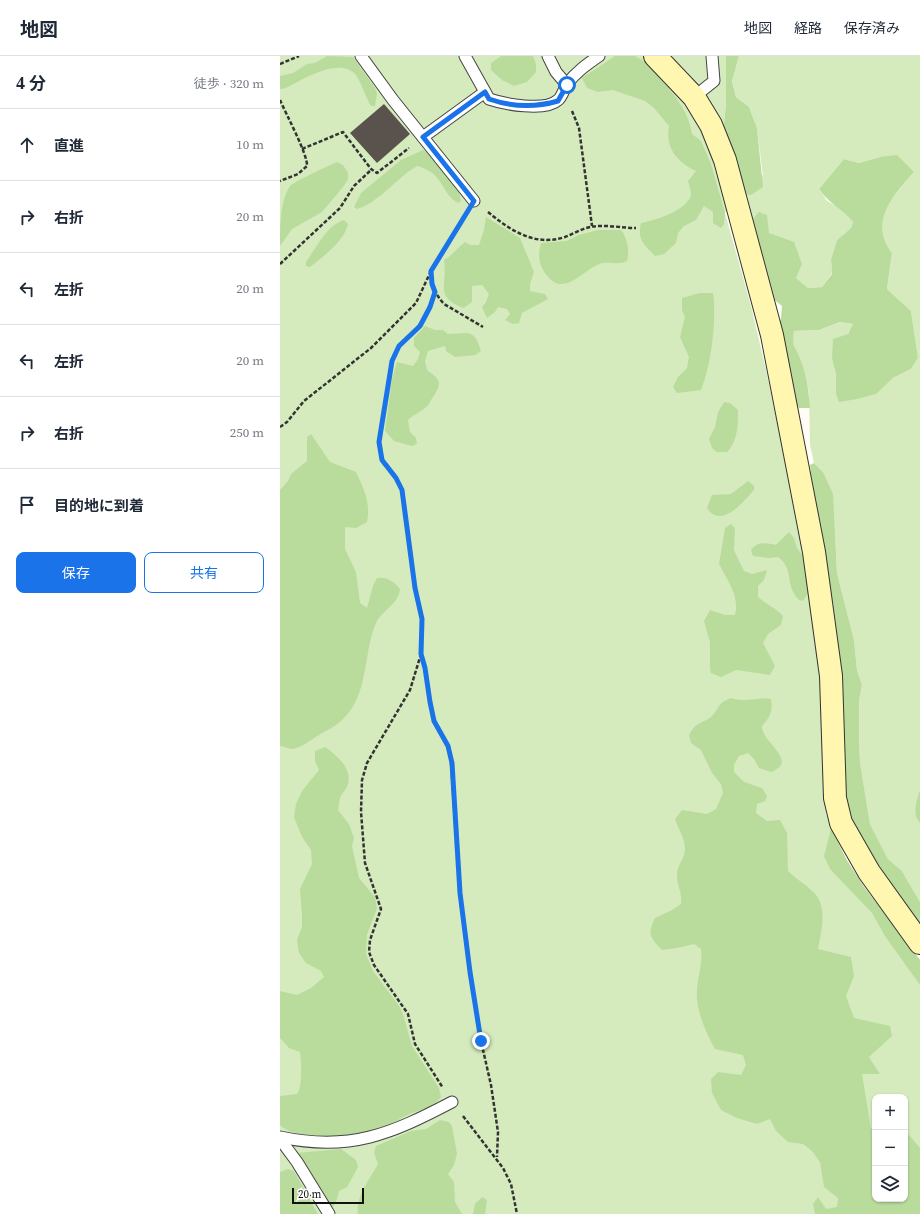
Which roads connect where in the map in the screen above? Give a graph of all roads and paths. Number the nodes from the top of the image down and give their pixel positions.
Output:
1 (299, 56) edge
2 (360, 56) edge
3 (465, 56) edge
4 (548, 56) edge
5 (599, 56) edge
6 (655, 56) edge
7 (712, 56) edge
8 (280, 64) edge
9 (567, 85) junction
10 (485, 92) junction
11 (560, 96) junction
12 (694, 97) junction
13 (280, 100) edge
14 (423, 137) junction
15 (302, 149) junction
16 (371, 169) junction
17 (280, 181) edge
18 (474, 201) junction
19 (592, 226) junction
20 (636, 228) dead end
21 (280, 264) edge
22 (431, 271) junction
23 (435, 292) junction
24 (483, 327) dead end
25 (280, 427) edge
26 (421, 654) junction
27 (920, 942) edge
28 (452, 1102) junction
29 (280, 1138) edge
30 (497, 1157) junction
31 (329, 1214) edge
32 (517, 1214) edge

1 - 8 path
2 - 14 lane
3 - 10 lane
4 - 9 lane
5 - 9 lane
6 - 12 street
7 - 12 lane
9 - 11 lane
10 - 11 lane
10 - 14 lane
11 - 19 path
12 - 27 street
13 - 15 path
14 - 16 path
14 - 18 lane
15 - 16 path
15 - 17 path
16 - 21 path
18 - 19 path
18 - 22 path
19 - 20 path
22 - 23 path
22 - 25 path
23 - 24 path
23 - 26 path
26 - 28 path
26 - 30 path
28 - 29 lane
28 - 30 path
29 - 31 lane
30 - 32 path

